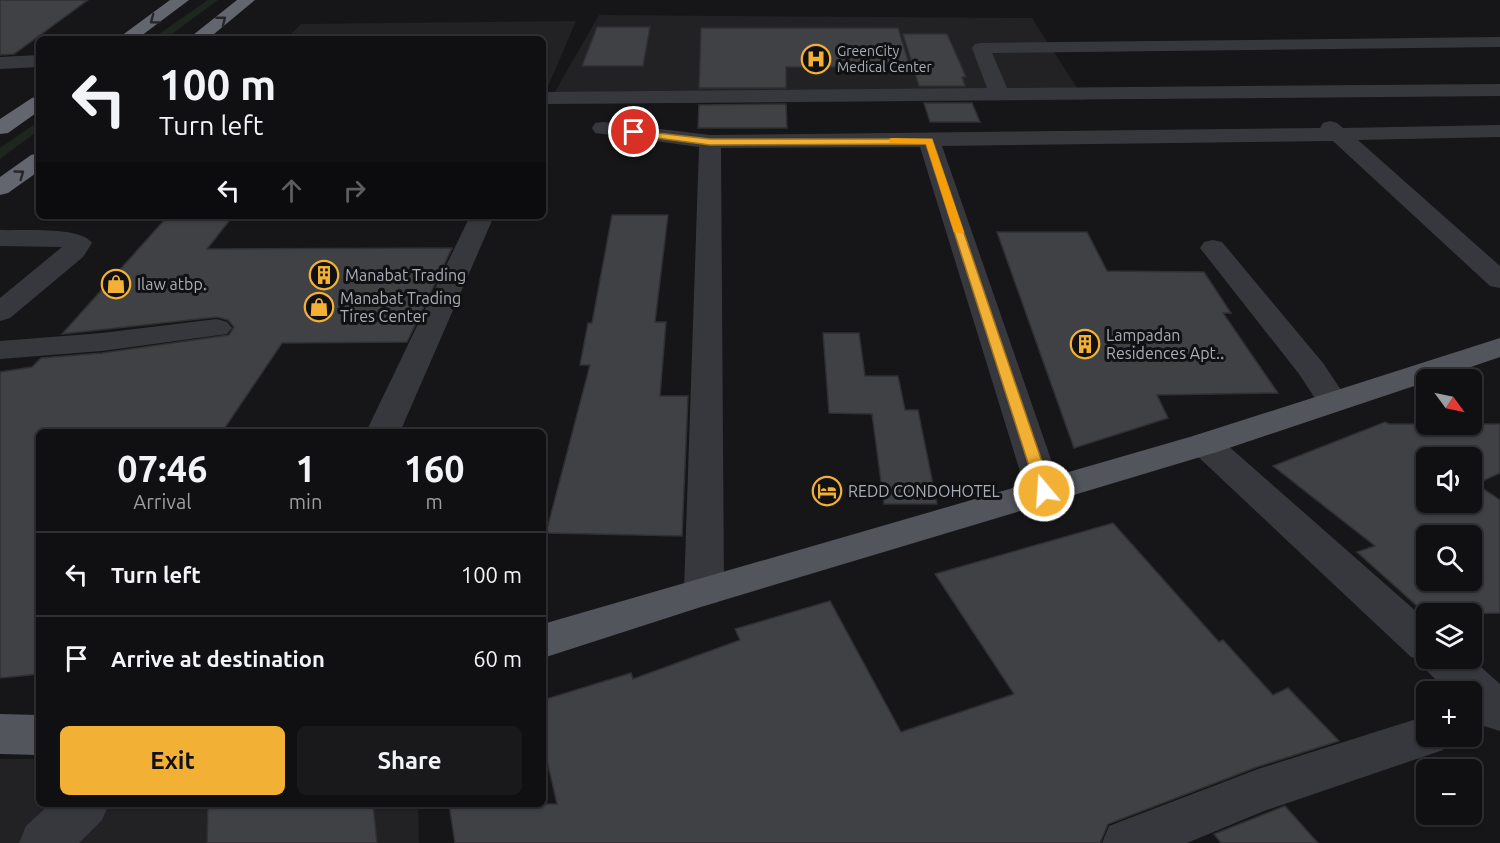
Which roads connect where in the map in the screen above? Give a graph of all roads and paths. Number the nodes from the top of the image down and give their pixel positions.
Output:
1 (181, 0) edge
2 (247, 0) edge
3 (130, 36) edge
4 (201, 36) edge
5 (1500, 42) edge
6 (1108, 46) junction
7 (1136, 46) junction
8 (36, 60) edge
9 (0, 63) edge
10 (1121, 63) dead end
11 (1500, 90) edge
12 (1177, 93) junction
13 (997, 94) junction
14 (546, 98) edge
15 (36, 104) edge
16 (1306, 109) dead end
17 (0, 128) edge
18 (603, 128) dead end
19 (1500, 131) edge
20 (1339, 135) junction
21 (929, 141) junction
22 (710, 142) junction
23 (36, 161) edge
24 (0, 188) edge
25 (481, 219) edge
26 (0, 238) edge
27 (1213, 248) dead end
28 (1500, 280) edge
29 (0, 312) edge
30 (217, 328) dead end
31 (1500, 347) edge
32 (0, 350) edge
33 (1333, 402) junction
34 (384, 429) edge
35 (1205, 444) junction
36 (1044, 491) junction
37 (704, 591) junction
38 (1416, 636) edge
39 (546, 640) edge
40 (1453, 669) edge
41 (1500, 712) edge
42 (1482, 718) edge
43 (0, 734) edge
44 (36, 735) edge
45 (1416, 740) edge
46 (82, 807) edge
47 (44, 843) edge
48 (1127, 843) edge

1 -> 3 highway
4 -> 2 highway
5 - 7 street
6 - 7 street
6 - 10 street
6 - 13 street
7 - 12 street
8 - 9 street
11 - 12 street
12 - 13 street
13 - 14 street
15 - 17 highway
16 - 20 street
18 - 22 street
19 - 20 street
20 - 21 street
20 - 28 street
21 - 22 street
21 - 36 street
22 - 37 street
24 -> 23 highway
25 - 34 street
26 - 29 street
27 - 33 street
30 - 32 street
31 - 33 main road
33 - 35 main road
35 - 36 main road
35 - 38 street
36 - 37 main road
37 - 39 main road
40 - 41 street
41 - 42 street
43 - 44 main road
45 - 48 street
46 - 47 street

